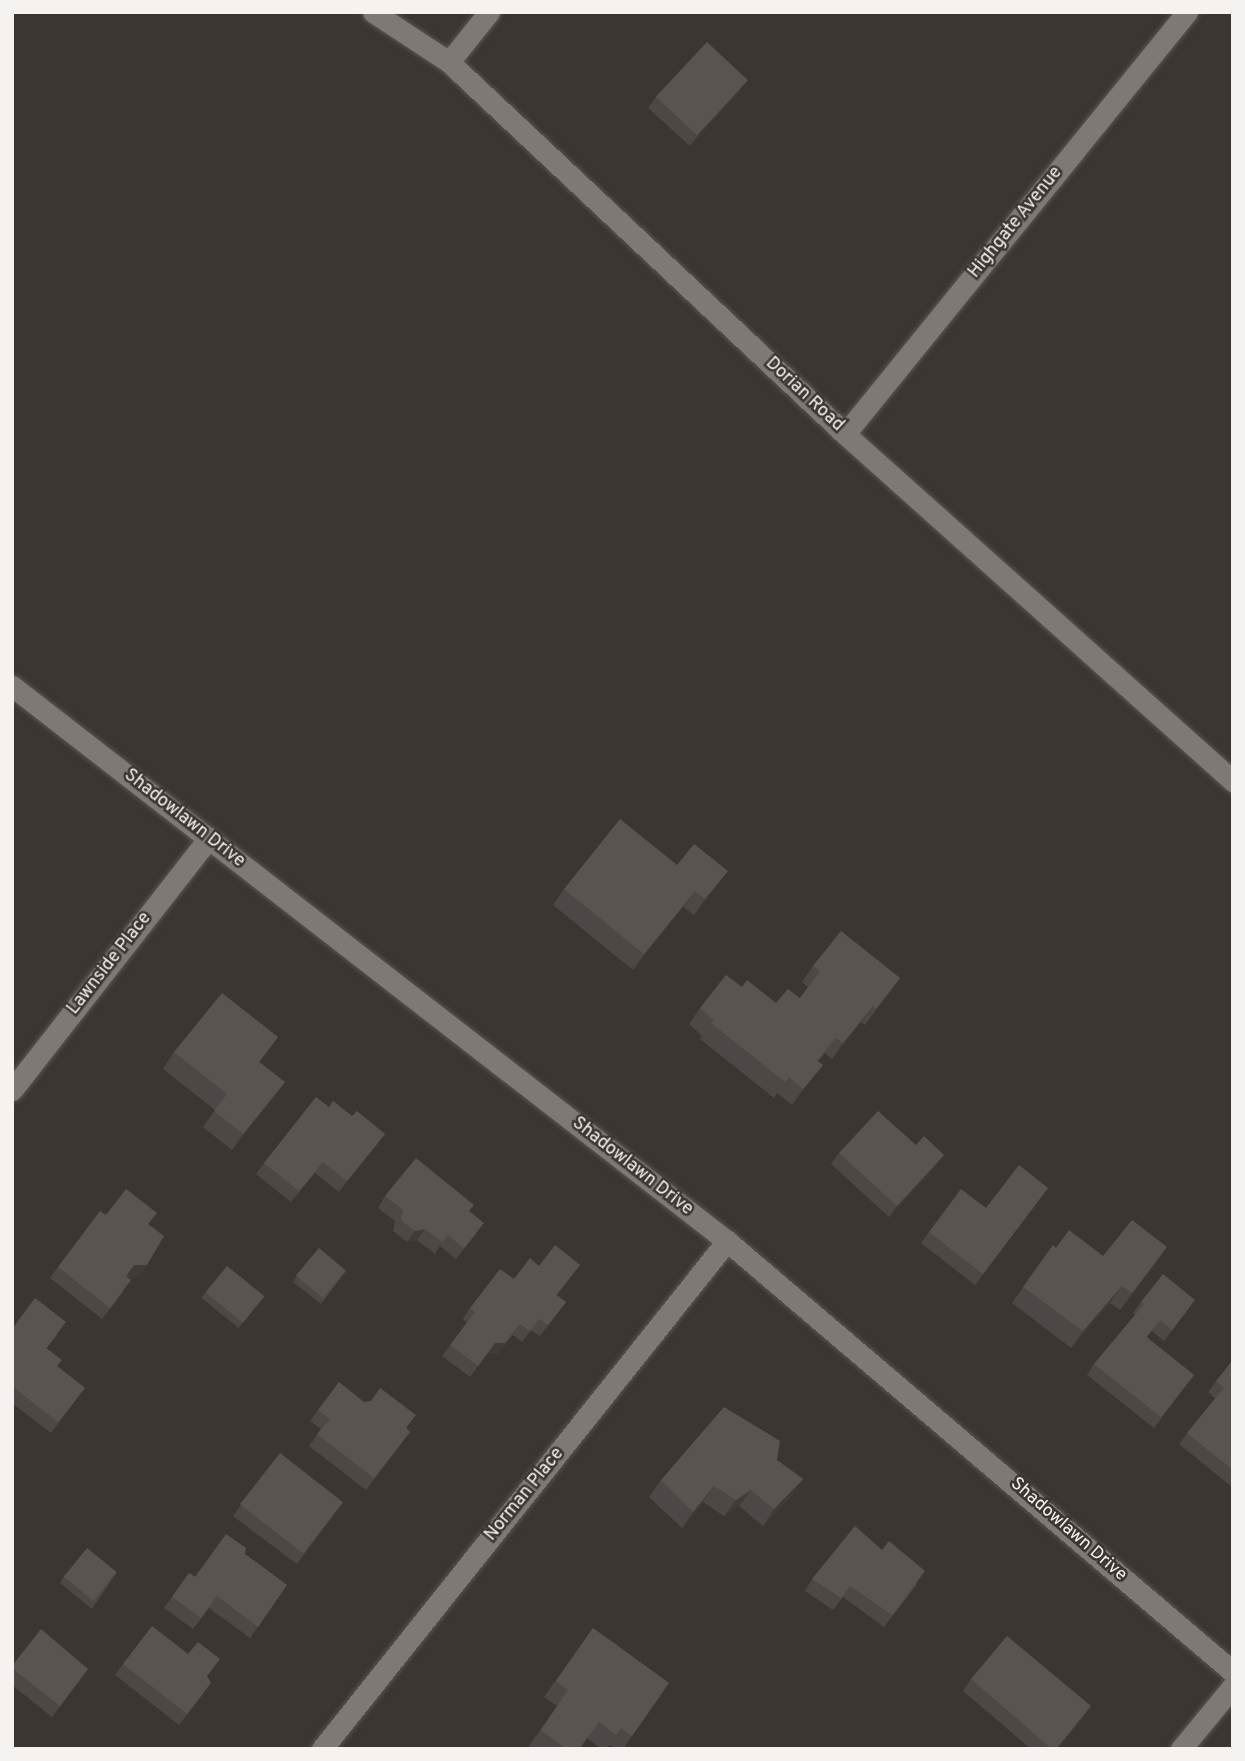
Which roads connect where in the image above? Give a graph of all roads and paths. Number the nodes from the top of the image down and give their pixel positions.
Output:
1 (373, 12) edge
2 (489, 12) edge
3 (1187, 12) edge
4 (449, 62) junction
5 (845, 434) junction
6 (12, 686) edge
7 (1233, 781) edge
8 (209, 838) junction
9 (12, 1090) edge
10 (727, 1241) junction
11 (1233, 1672) edge
12 (1233, 1686) edge
13 (322, 1749) edge
14 (1181, 1749) edge

1 - 4 street, Dorian Road
2 - 4 street
3 - 5 street, Highgate Avenue
4 - 5 street, Dorian Road
5 - 7 street, Dorian Road
6 - 8 street, Shadowlawn Drive
8 - 9 street, Lawnside Place
8 - 10 street, Shadowlawn Drive
10 - 11 street, Shadowlawn Drive
10 - 13 street, Norman Place
12 - 14 street

